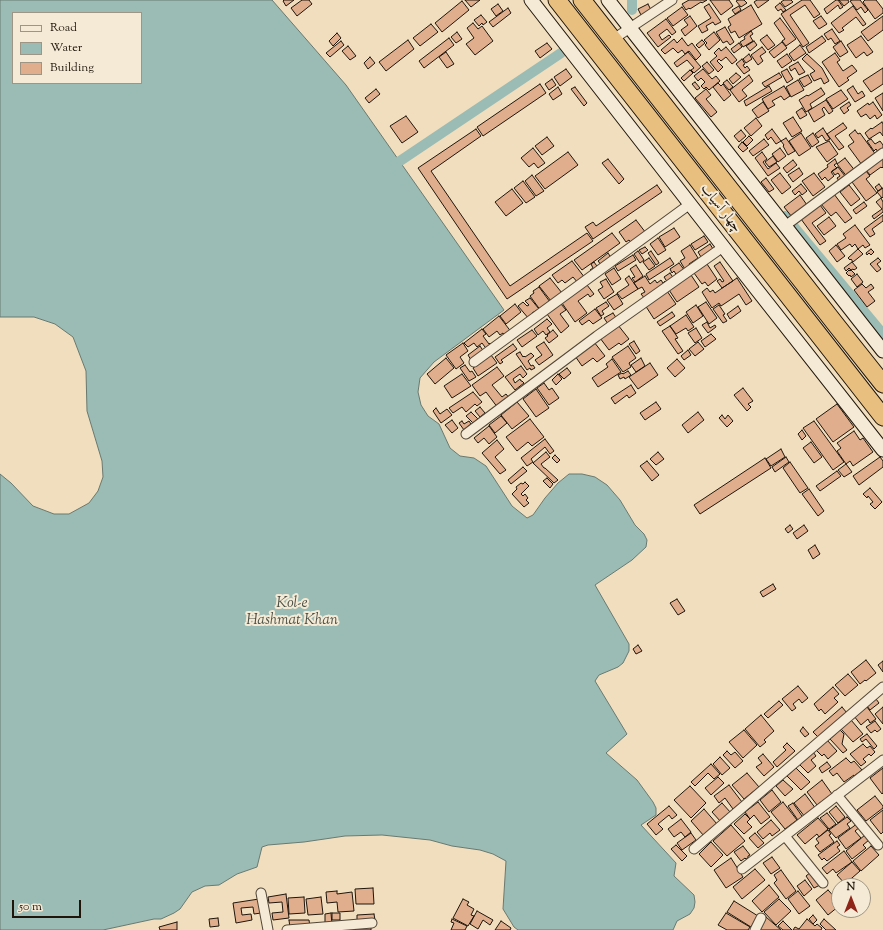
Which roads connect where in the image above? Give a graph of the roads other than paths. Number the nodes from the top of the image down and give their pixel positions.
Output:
1 (532, 0) edge
2 (557, 0) edge
3 (582, 0) edge
4 (608, 0) edge
5 (672, 0) edge
6 (630, 28) junction
7 (612, 40) junction
8 (883, 153) edge
9 (690, 204) junction
10 (789, 223) junction
11 (723, 247) junction
12 (883, 351) edge
13 (474, 362) dead end
14 (883, 384) edge
15 (883, 417) edge
16 (466, 434) dead end
17 (883, 450) edge
18 (883, 687) edge
19 (883, 760) edge
20 (837, 795) junction
21 (785, 836) junction
22 (878, 845) dead end
23 (694, 849) dead end
24 (742, 869) dead end
25 (823, 883) dead end
26 (261, 893) dead end
27 (761, 918) dead end
28 (372, 923) dead end
29 (268, 930) edge
30 (287, 930) edge
31 (754, 930) edge

1 - 9 street
2 - 15 highway, چهار آسیاب
3 - 7 highway, چهار آسیاب
4 - 6 street
5 - 6 street
6 - 7 street
6 - 10 street
7 - 14 highway, چهار آسیاب
8 - 10 street
9 - 11 street
9 - 13 street
10 - 12 street
11 - 16 street
11 - 17 street
18 - 23 street
19 - 20 street
20 - 21 street
20 - 22 street
21 - 24 street
21 - 25 street
26 - 29 street
27 - 31 street
28 - 30 street

